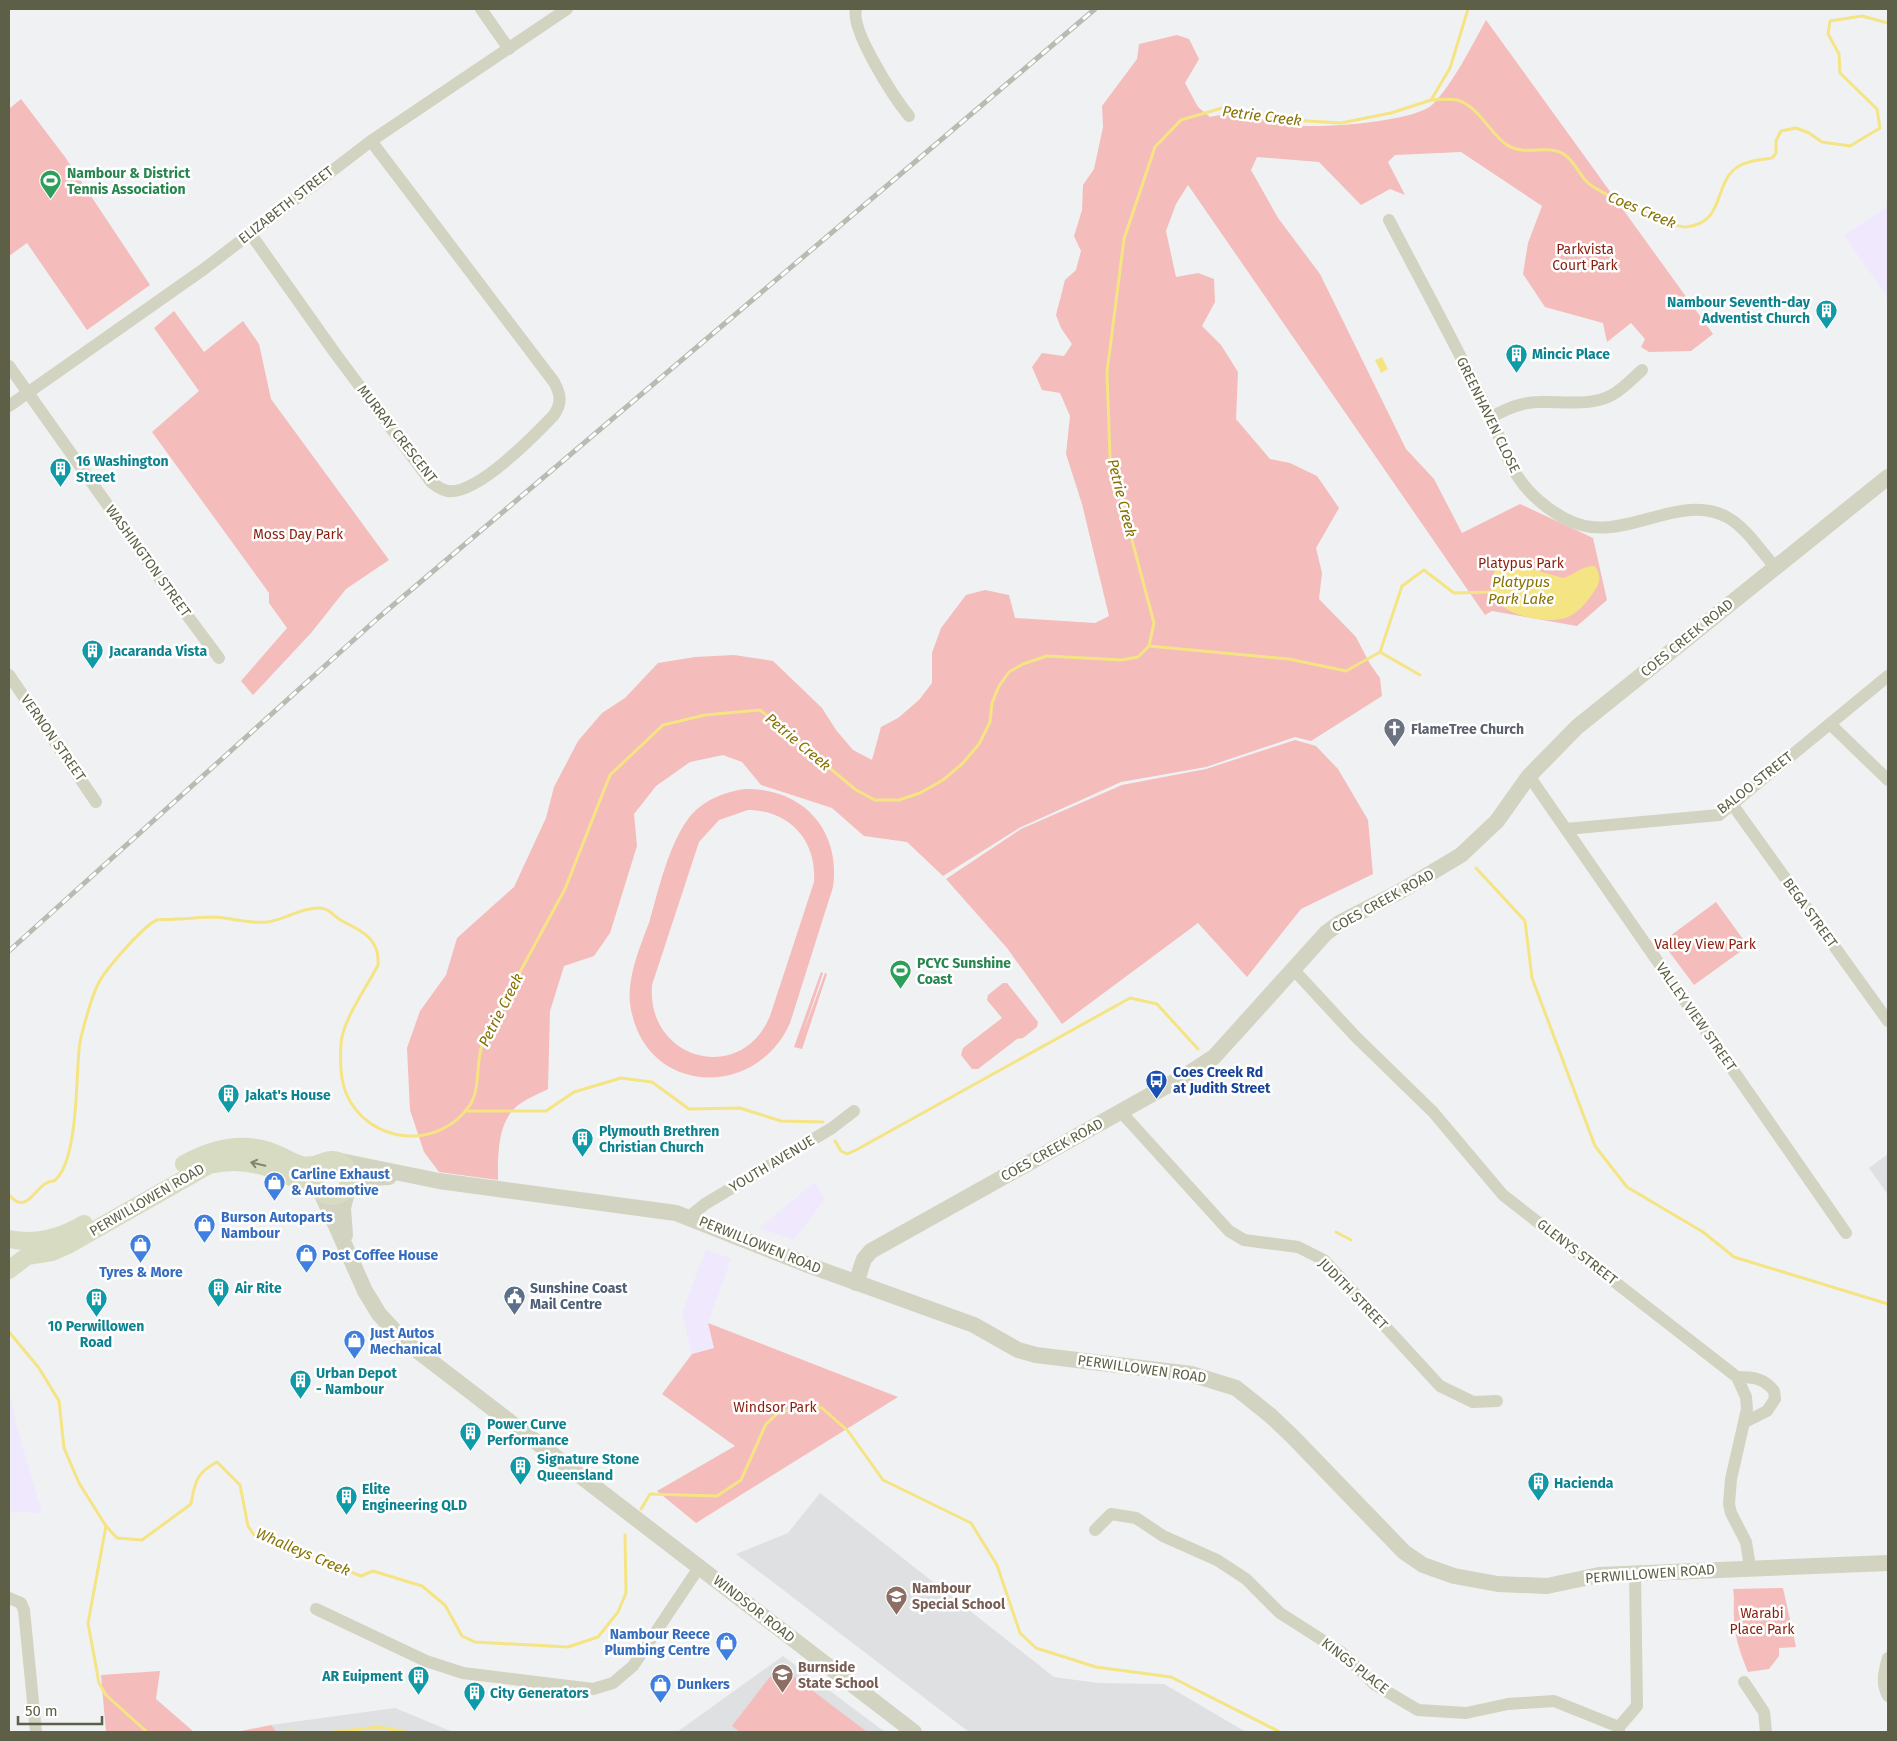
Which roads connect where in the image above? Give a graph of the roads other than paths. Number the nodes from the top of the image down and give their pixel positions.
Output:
1 (481, 9) edge
2 (567, 9) edge
3 (856, 9) edge
4 (509, 49) junction
5 (909, 116) dead end
6 (371, 141) junction
7 (1389, 220) dead end
8 (250, 233) junction
9 (9, 366) edge
10 (1642, 370) dead end
11 (27, 393) junction
12 (9, 406) edge
13 (1491, 417) junction
14 (1888, 477) edge
15 (1775, 567) junction
16 (219, 658) dead end
17 (9, 675) edge
18 (1888, 676) edge
19 (1830, 724) junction
20 (1529, 776) junction
21 (1888, 780) edge
22 (96, 802) dead end
23 (1732, 804) junction
24 (1566, 829) junction
25 (1293, 969) junction
26 (1888, 1021) edge
27 (854, 1111) dead end
28 (1121, 1112) junction
29 (330, 1161) junction
30 (439, 1181) junction
31 (348, 1187) junction
32 (320, 1191) junction
33 (689, 1217) junction
34 (1846, 1232) dead end
35 (9, 1239) edge
36 (9, 1249) edge
37 (348, 1254) junction
38 (9, 1270) edge
39 (856, 1282) junction
40 (1737, 1377) junction
41 (1497, 1401) dead end
42 (1745, 1422) junction
43 (1095, 1530) dead end
44 (1888, 1563) edge
45 (700, 1566) junction
46 (1750, 1567) junction
47 (1635, 1573) junction
48 (15, 1601) edge
49 (316, 1609) dead end
50 (1888, 1658) edge
51 (1744, 1682) dead end
52 (1888, 1696) edge
53 (1619, 1730) edge
54 (36, 1732) edge
55 (914, 1732) edge
56 (1766, 1732) edge

1 - 4 street
2 - 4 street, ELIZABETH STREET
3 - 5 street
4 - 6 street, ELIZABETH STREET
6 - 8 street, ELIZABETH STREET
6 - 8 street, MURRAY CRESCENT
7 - 13 street, GREENHAVEN CLOSE
8 - 11 street, ELIZABETH STREET
9 - 11 street, WASHINGTON STREET
10 - 13 street
11 - 12 street, ELIZABETH STREET
11 - 16 street, WASHINGTON STREET
13 - 15 street, GREENHAVEN CLOSE
14 - 15 street, COES CREEK ROAD
15 - 20 street, COES CREEK ROAD
17 - 22 street, VERNON STREET
18 - 19 street, BALOO STREET
19 - 21 street
19 - 23 street, BALOO STREET
20 - 24 street, VALLEY VIEW STREET
20 - 25 street, COES CREEK ROAD
23 - 24 street, BALOO STREET
23 - 26 street, BEGA STREET
24 - 34 street, VALLEY VIEW STREET
25 - 28 street, COES CREEK ROAD
25 - 40 street, GLENYS STREET
27 - 33 street, YOUTH AVENUE
28 - 39 street, COES CREEK ROAD
28 - 41 street, JUDITH STREET
29 - 30 street, PERWILLOWEN ROAD
29 - 31 main road
29 - 32 main road
29 - 35 main road, PERWILLOWEN ROAD
30 - 31 street, PERWILLOWEN ROAD
30 - 33 street, PERWILLOWEN ROAD
31 - 32 main road
31 - 37 street
32 - 37 street
32 -> 38 main road, PERWILLOWEN ROAD
33 - 39 street, PERWILLOWEN ROAD
36 - 38 main road
37 - 45 street, WINDSOR ROAD
39 - 47 street, PERWILLOWEN ROAD
40 - 42 street
40 - 42 street
42 - 46 street
43 - 53 street, KINGS PLACE
44 - 46 street, PERWILLOWEN ROAD
45 - 49 street
45 - 55 street, WINDSOR ROAD
46 - 47 street, PERWILLOWEN ROAD
47 - 53 street
48 - 54 street
50 - 52 street
51 - 56 street

